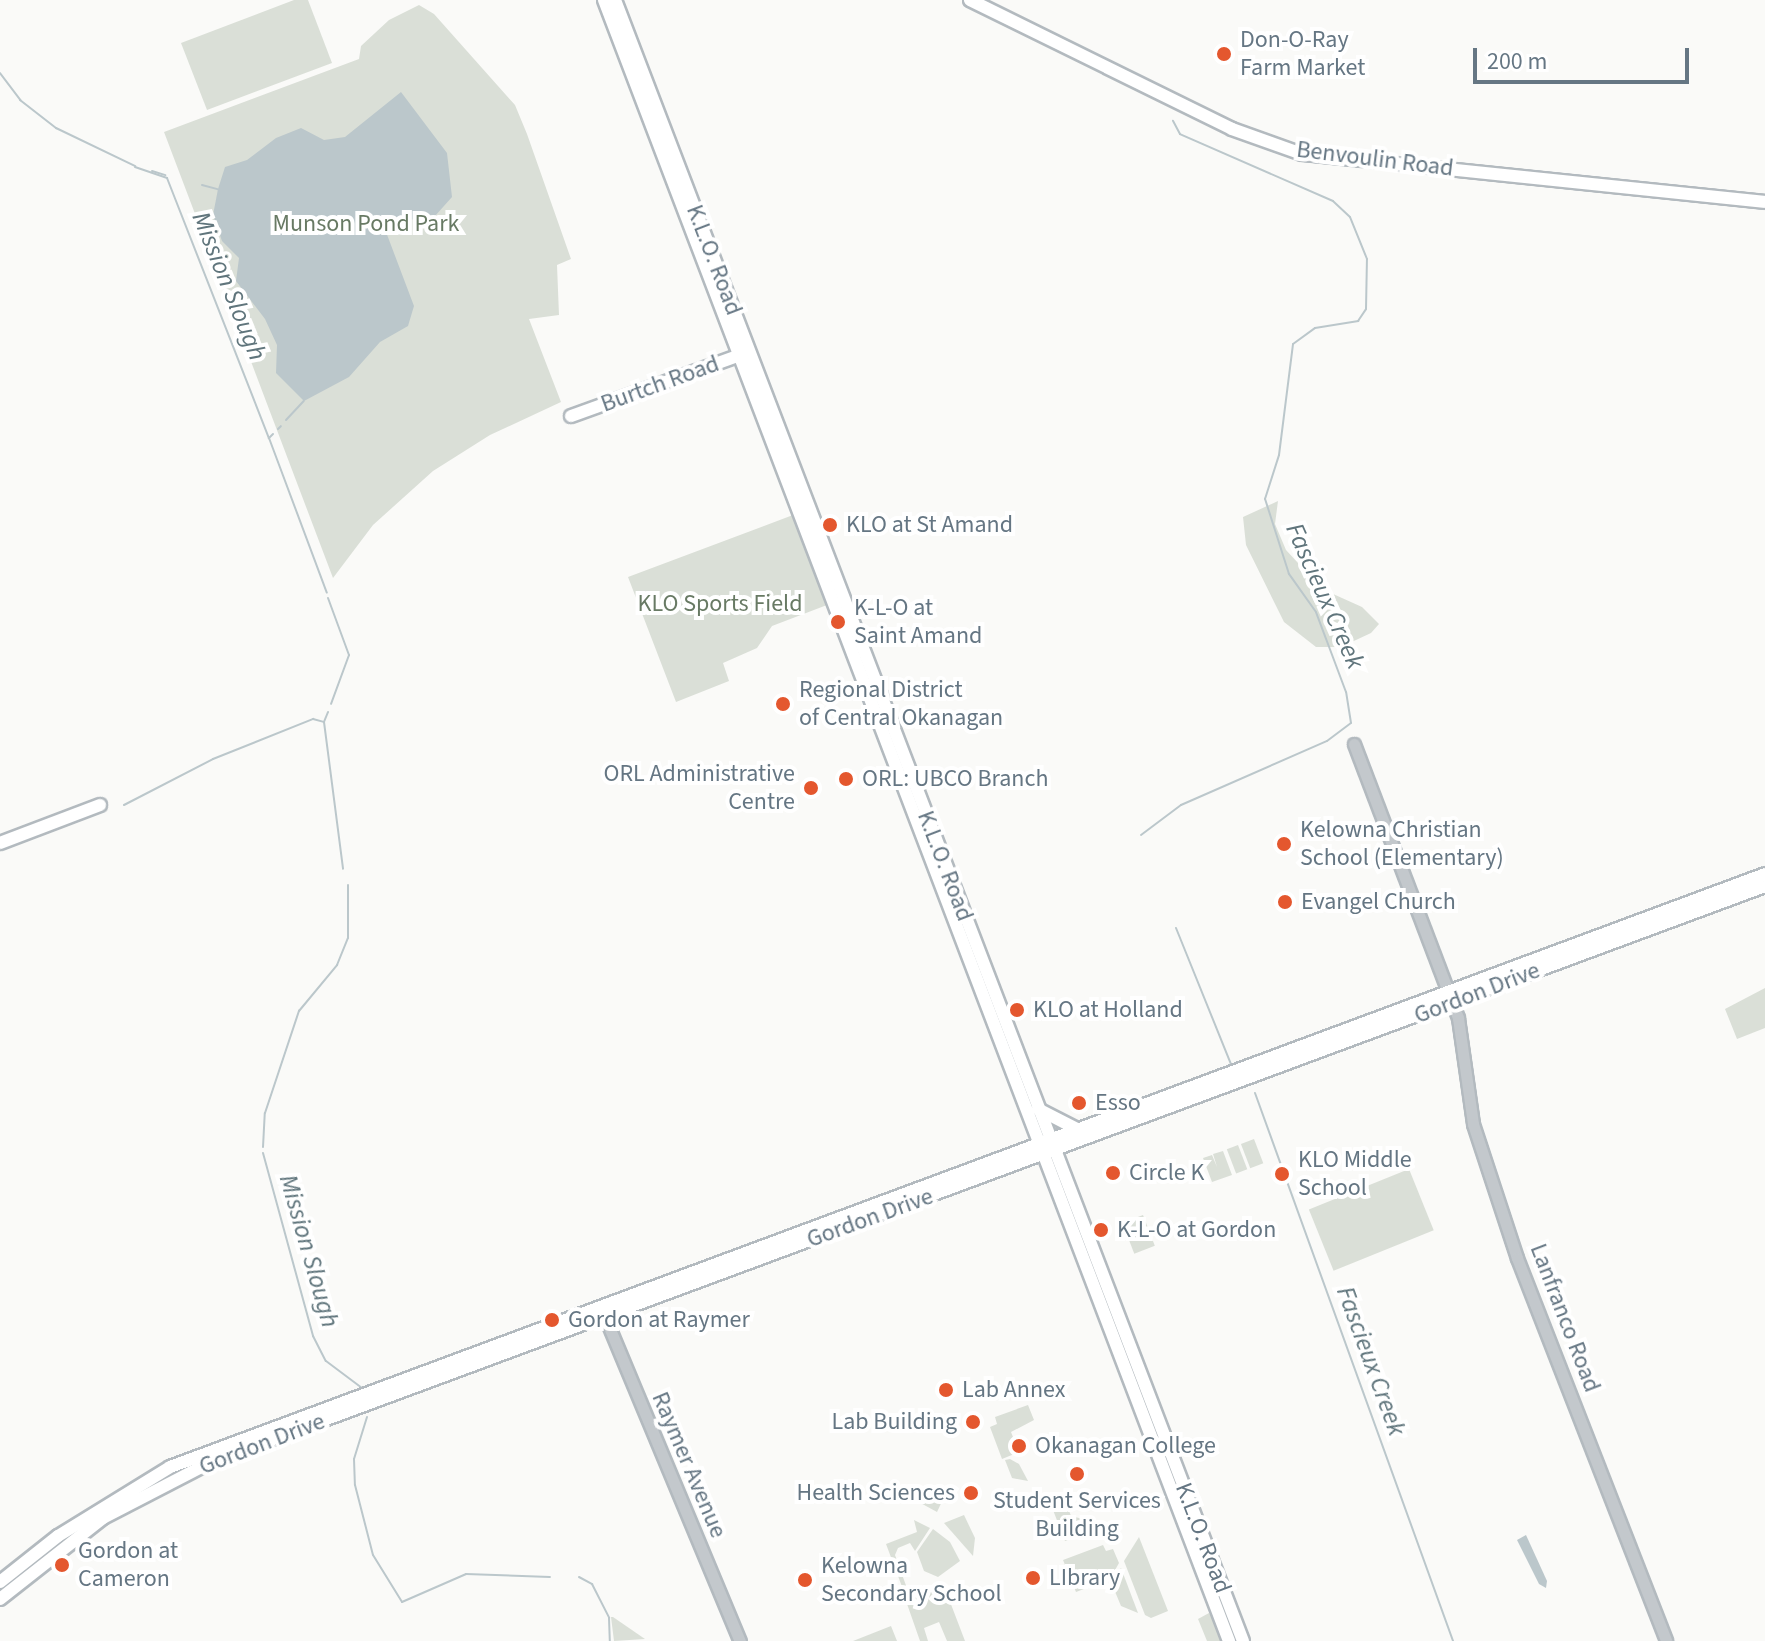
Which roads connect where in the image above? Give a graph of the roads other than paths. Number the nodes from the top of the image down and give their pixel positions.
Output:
1 (604, 0) edge
2 (615, 0) edge
3 (970, 0) edge
4 (1765, 202) edge
5 (744, 354) junction
6 (571, 416) dead end
7 (1354, 744) dead end
8 (100, 805) dead end
9 (0, 843) edge
10 (1765, 874) edge
11 (1765, 886) edge
12 (1450, 996) junction
13 (1032, 1110) junction
14 (1079, 1135) junction
15 (1046, 1147) junction
16 (1006, 1155) junction
17 (1016, 1165) junction
18 (1058, 1181) junction
19 (602, 1311) junction
20 (0, 1582) edge
21 (0, 1599) edge
22 (740, 1641) edge
23 (1229, 1641) edge
24 (1243, 1641) edge
25 (1666, 1641) edge

1 - 5 main road, K.L.O. Road
2 - 5 main road, K.L.O. Road
3 - 4 main road, Benvoulin Road
5 - 6 main road, Burtch Road
5 - 13 main road, K.L.O. Road
7 - 12 street, Lanfranco Road
8 - 9 main road
10 - 12 main road, Gordon Drive
11 - 12 main road, Gordon Drive
12 - 14 main road, Gordon Drive
12 - 25 street, Lanfranco Road
13 - 14 main road
13 - 15 main road, K.L.O. Road
13 - 16 main road
14 - 15 main road, Gordon Drive
14 - 18 main road
15 - 16 main road, Gordon Drive
15 - 17 main road, Gordon Drive
15 - 18 main road, K.L.O. Road
16 - 19 main road, Gordon Drive
17 - 18 main road
17 - 19 main road, Gordon Drive
18 - 23 main road, K.L.O. Road
18 - 24 main road, K.L.O. Road
19 - 20 main road, Gordon Drive
19 - 21 main road, Gordon Drive
19 - 22 street, Raymer Avenue

